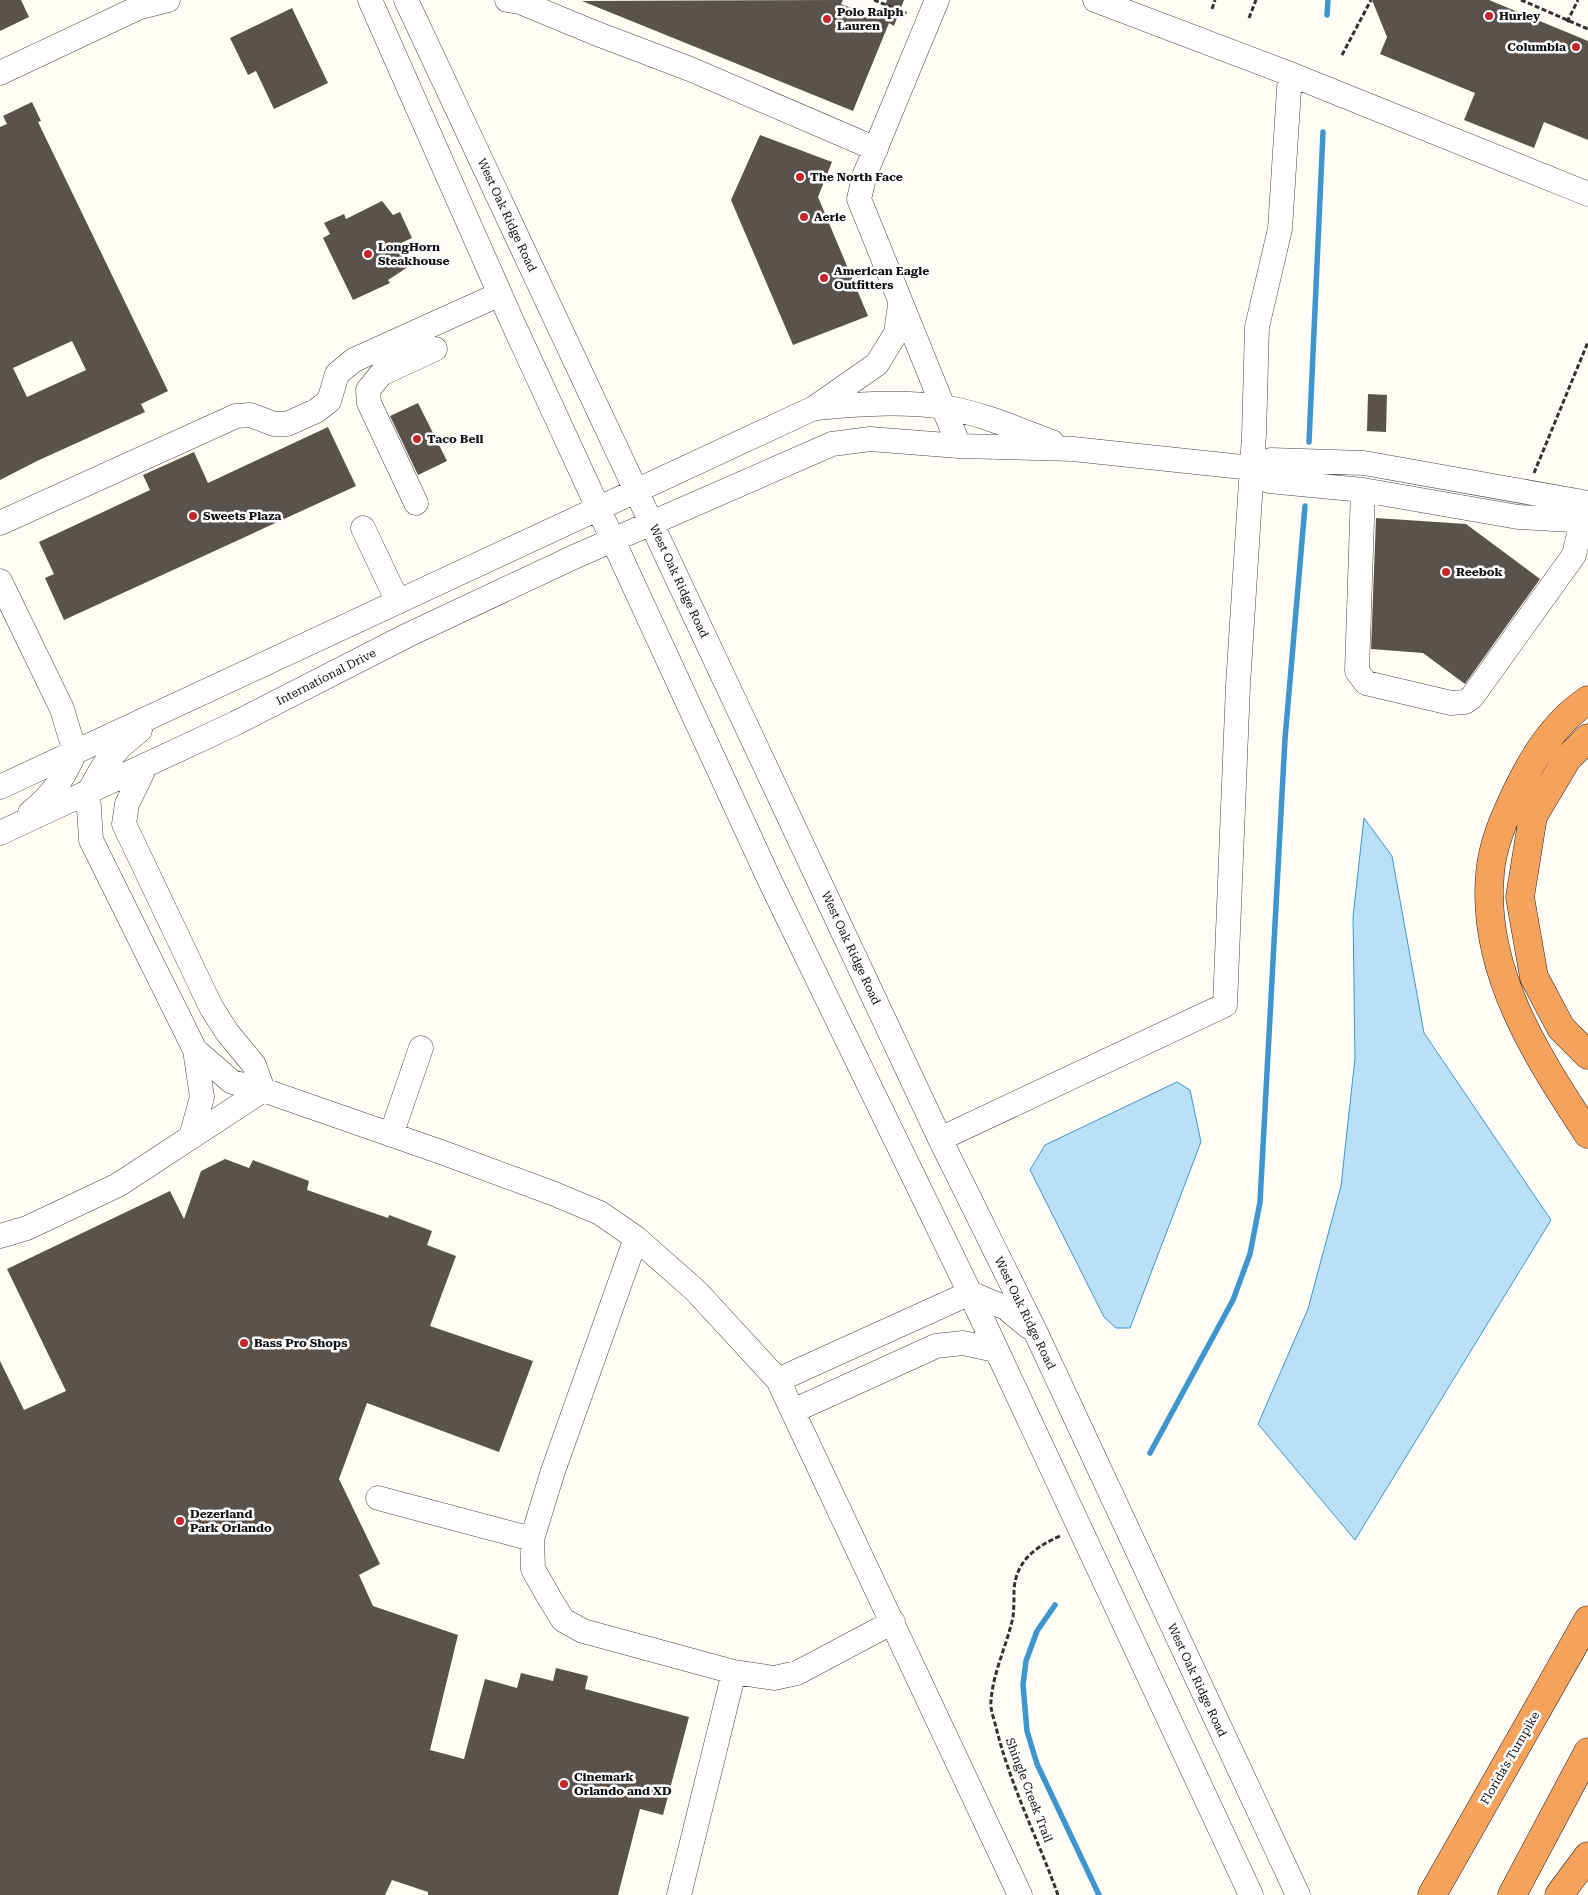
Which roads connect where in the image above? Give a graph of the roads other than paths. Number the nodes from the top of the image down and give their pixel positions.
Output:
1 (168, 0) edge
2 (370, 0) edge
3 (406, 0) edge
4 (507, 0) edge
5 (937, 0) edge
6 (1095, 0) edge
7 (144, 3) edge
8 (1149, 11) edge
9 (0, 73) edge
10 (1290, 74) junction
11 (876, 149) junction
12 (1588, 194) edge
13 (500, 294) junction
14 (900, 305) junction
15 (435, 349) dead end
16 (943, 407) junction
17 (814, 408) junction
18 (959, 446) junction
19 (1073, 450) junction
20 (1252, 468) junction
21 (1363, 490) junction
22 (637, 492) junction
23 (416, 503) dead end
24 (598, 510) junction
25 (1577, 513) edge
26 (0, 523) edge
27 (652, 523) junction
28 (363, 528) dead end
29 (612, 541) junction
30 (0, 581) edge
31 (398, 602) junction
32 (1588, 700) edge
33 (158, 715) junction
34 (1588, 738) edge
35 (75, 752) junction
36 (146, 765) junction
37 (0, 787) edge
38 (88, 793) junction
39 (7, 830) edge
40 (421, 1048) dead end
41 (195, 1050) junction
42 (1588, 1055) edge
43 (263, 1090) junction
44 (1588, 1134) edge
45 (391, 1135) junction
46 (191, 1137) junction
47 (940, 1139) junction
48 (0, 1236) edge
49 (636, 1238) junction
50 (970, 1293) junction
51 (1036, 1333) junction
52 (995, 1350) junction
53 (778, 1380) junction
54 (793, 1411) junction
55 (378, 1498) dead end
56 (532, 1539) junction
57 (1588, 1620) edge
58 (893, 1622) junction
59 (1588, 1654) edge
60 (734, 1672) junction
61 (1588, 1752) edge
62 (1588, 1788) edge
63 (1588, 1856) edge
64 (679, 1895) edge
65 (1020, 1895) edge
66 (1251, 1895) edge
67 (1298, 1895) edge
68 (1432, 1895) edge
69 (1512, 1895) edge
70 (1516, 1895) edge
71 (1559, 1895) edge

1 - 7 street
2 - 13 street
3 - 22 street, West Oak Ridge Road
4 - 11 street
5 - 11 street
6 - 8 street
7 - 9 street
8 - 10 street
10 - 12 street
10 - 20 street
11 - 14 street
13 - 24 street
13 - 26 street
14 - 16 street
14 - 17 street
15 - 23 street
16 - 17 street
16 - 18 street
16 - 19 street
17 - 22 street
18 - 19 street, International Drive
18 - 27 street, International Drive
19 - 20 street
20 - 21 street
20 - 25 street
20 - 47 street
21 - 25 street
21 - 25 street
22 - 24 street
22 - 27 street, West Oak Ridge Road
24 - 29 street
24 - 31 street
27 - 29 street, International Drive
27 - 47 street, West Oak Ridge Road
28 - 31 street
29 - 36 street, International Drive
29 - 50 street
30 - 35 street
31 - 33 street
32 - 44 highway
33 - 35 street
33 - 38 street
34 - 42 highway
35 - 37 street
35 - 39 street
36 - 38 street, International Drive
36 - 43 street
38 - 39 street, International Drive
38 - 41 street
40 - 45 street
41 - 43 street
41 - 46 street
43 - 45 street
43 - 46 street
45 - 49 street
46 - 48 street
47 - 51 street, West Oak Ridge Road
49 - 53 street
49 - 56 street
50 - 51 street
50 - 52 street
50 - 53 street
51 - 67 street, West Oak Ridge Road
52 - 54 street
52 - 66 street
53 - 54 street
54 - 58 street
55 - 56 street
56 - 60 street
57 - 68 highway, Florida's Turnpike
58 - 60 street
58 - 65 street
59 - 68 highway
60 - 64 street
61 - 69 highway
62 - 70 highway
63 - 71 highway

